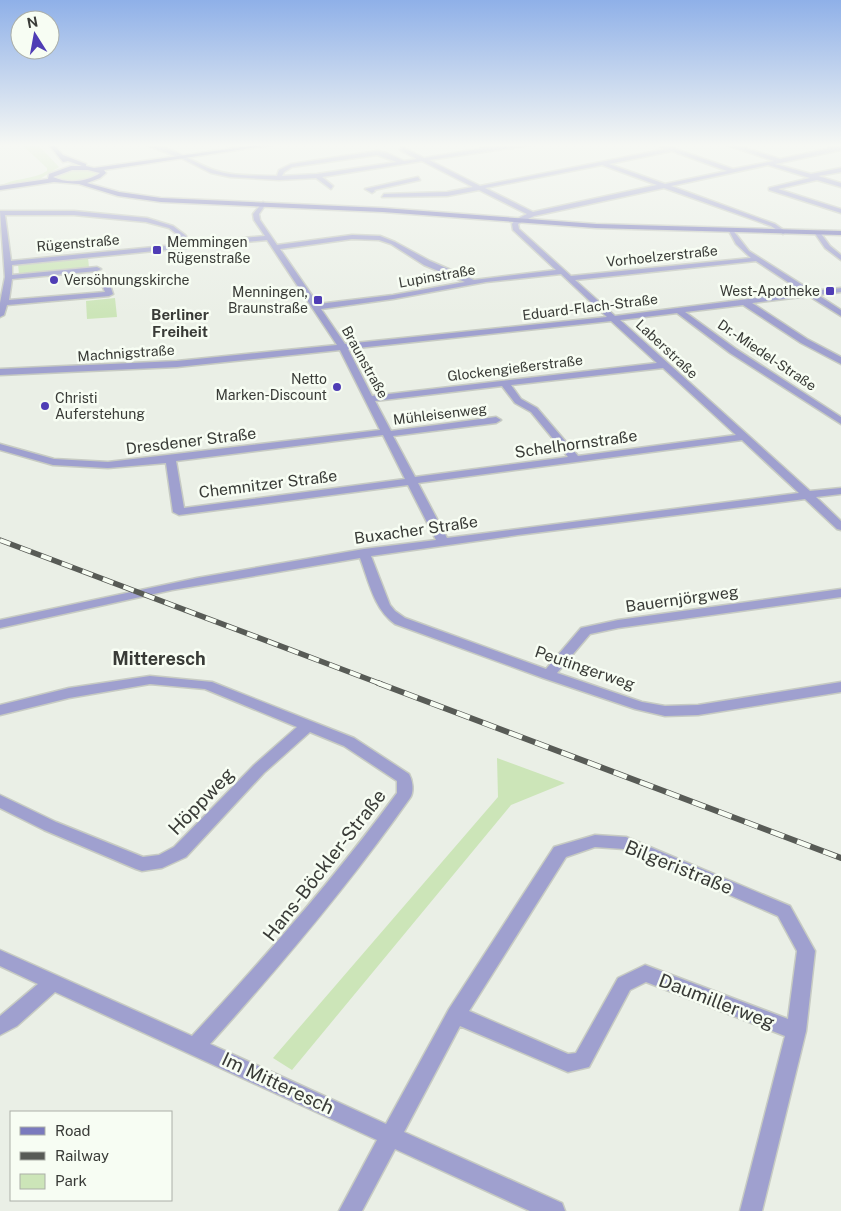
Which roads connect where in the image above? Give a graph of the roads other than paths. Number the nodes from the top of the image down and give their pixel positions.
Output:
1 (205, 202) edge
2 (507, 202) edge
3 (590, 202) edge
4 (707, 202) edge
5 (811, 202) edge
6 (264, 204) junction
7 (841, 211) edge
8 (0, 213) edge
9 (532, 214) junction
10 (517, 221) junction
11 (732, 230) junction
12 (783, 232) junction
13 (817, 232) junction
14 (841, 234) edge
15 (269, 238) junction
16 (189, 245) junction
17 (276, 247) junction
18 (3, 254) edge
19 (841, 258) edge
20 (756, 259) junction
21 (8, 263) junction
22 (97, 269) dead end
23 (566, 275) junction
24 (472, 282) junction
25 (9, 283) junction
26 (0, 284) edge
27 (106, 285) dead end
28 (841, 290) edge
29 (809, 294) junction
30 (744, 302) junction
31 (4, 303) junction
32 (316, 308) junction
33 (678, 310) junction
34 (841, 314) edge
35 (0, 315) edge
36 (614, 318) junction
37 (343, 348) junction
38 (841, 361) edge
39 (663, 365) junction
40 (0, 372) edge
41 (504, 383) junction
42 (370, 399) junction
43 (496, 420) dead end
44 (841, 421) edge
45 (388, 433) junction
46 (743, 437) junction
47 (0, 447) edge
48 (575, 459) junction
49 (171, 460) junction
50 (413, 482) junction
51 (841, 491) edge
52 (808, 495) junction
53 (841, 528) edge
54 (443, 542) junction
55 (364, 553) junction
56 (841, 593) edge
57 (0, 624) edge
58 (548, 675) junction
59 (841, 687) edge
60 (0, 710) edge
61 (307, 726) junction
62 (0, 801) edge
63 (0, 958) edge
64 (53, 982) junction
65 (456, 1014) junction
66 (0, 1026) edge
67 (796, 1031) junction
68 (196, 1046) junction
69 (390, 1135) junction
70 (350, 1211) edge
71 (554, 1211) edge
72 (751, 1211) edge

1 - 6 main road
2 - 9 street
3 - 9 street
4 - 12 street
5 - 7 street
6 - 10 main road
6 - 15 street, Braunstraße
8 - 16 street
8 - 18 street
9 - 10 street
10 - 11 main road
10 - 23 street, Laberstraße
11 - 12 main road
11 - 20 street
12 - 13 main road
13 - 14 main road
13 - 19 street
15 - 16 street, Rügenstraße
15 - 17 street, Braunstraße
16 - 21 street, Rügenstraße
17 - 24 street
17 - 32 street, Braunstraße
18 - 21 street
20 - 23 street, Vorhoelzerstraße
20 - 29 street
21 - 25 street
22 - 25 street
23 - 24 street, Lupinstraße
23 - 36 street, Laberstraße
24 - 32 street, Lupinstraße
25 - 26 street
25 - 31 street
27 - 31 street
28 - 29 street, Eduard-Flach-Straße
29 - 30 street, Eduard-Flach-Straße
29 - 34 street
30 - 33 street, Eduard-Flach-Straße
30 - 38 street
31 - 35 street
32 - 37 street, Braunstraße
33 - 36 street, Eduard-Flach-Straße
33 - 44 street, Dr.-Miedel-Straße
36 - 37 street, Eduard-Flach-Straße
36 - 39 street, Laberstraße
37 - 40 street, Machnigstraße
37 - 42 street, Braunstraße
39 - 41 street, Glockengießerstraße
39 - 46 street, Laberstraße
41 - 42 street, Glockengießerstraße
41 - 48 street
42 - 45 street, Braunstraße
43 - 45 street, Mühleisenweg
45 - 49 street, Dresdener Straße
45 - 50 street, Braunstraße
46 - 48 street, Schelhornstraße
46 - 52 street, Laberstraße
47 - 49 street, Dresdener Straße
48 - 50 street, Schelhornstraße
49 - 50 street, Chemnitzer Straße
50 - 54 street, Braunstraße
51 - 52 street, Buxacher Straße
52 - 53 street, Laberstraße
52 - 54 street, Buxacher Straße
54 - 55 street, Buxacher Straße
55 - 57 street, Buxacher Straße
55 - 58 street, Peutingerweg
56 - 58 street, Bauernjörgweg
58 - 59 street, Peutingerweg
60 - 61 street, Hans-Böckler-Straße
61 - 62 street, Höppweg
61 - 68 street, Hans-Böckler-Straße
63 - 64 street, Im Mitteresch
64 - 66 street
64 - 68 street, Im Mitteresch
65 - 67 street, Daumillerweg
65 - 67 street, Bilgeristraße
65 - 69 street, Bilgeristraße
67 - 72 street, Bilgeristraße
68 - 69 street, Im Mitteresch
69 - 70 street, Bilgeristraße
69 - 71 street, Im Mitteresch

